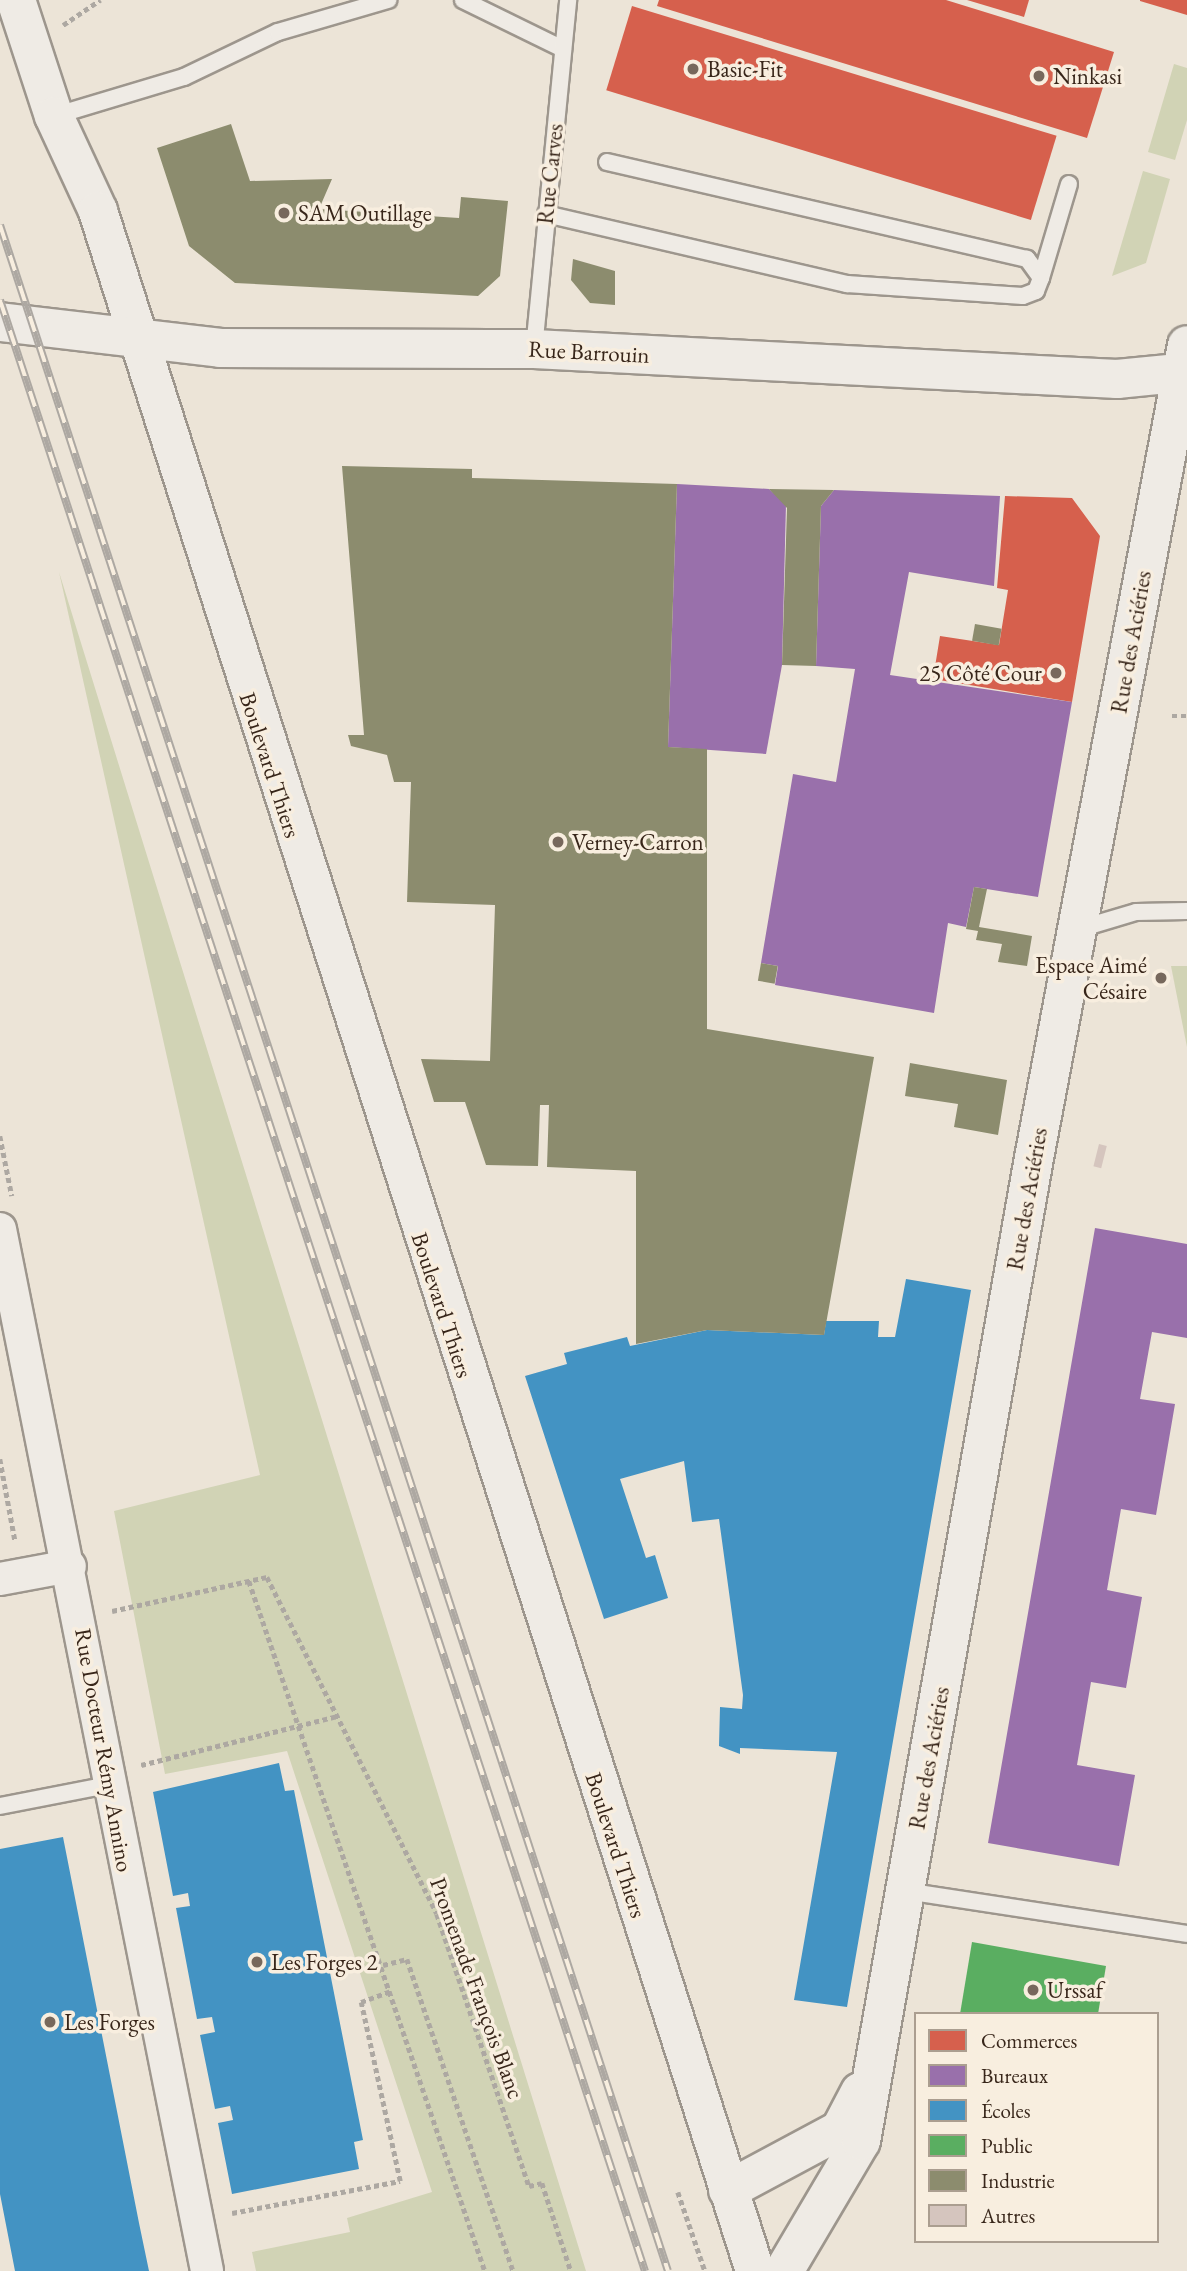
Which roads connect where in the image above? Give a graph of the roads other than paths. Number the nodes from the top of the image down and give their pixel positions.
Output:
1 (16, 0) edge
2 (388, 0) edge
3 (463, 0) edge
4 (568, 0) edge
5 (563, 49) junction
6 (54, 116) junction
7 (607, 162) dead end
8 (1069, 184) dead end
9 (546, 214) junction
10 (1041, 278) junction
11 (0, 322) edge
12 (135, 338) junction
13 (534, 349) junction
14 (1185, 367) edge
15 (1187, 911) edge
16 (1079, 929) junction
17 (0, 1229) edge
18 (69, 1566) junction
19 (11, 1577) edge
20 (107, 1779) junction
21 (0, 1806) edge
22 (905, 1891) junction
23 (1187, 1934) edge
24 (878, 2056) junction
25 (728, 2190) junction
26 (207, 2271) edge
27 (755, 2271) edge
28 (784, 2271) edge

1 - 6 street, Boulevard Thiers
2 - 6 lane
3 - 5 lane
4 - 5 lane, Rue Carves
5 - 9 lane, Rue Carves
6 - 12 street, Boulevard Thiers
7 - 10 lane
8 - 10 lane
9 - 10 lane
9 - 13 lane, Rue Carves
11 - 12 street, Rue Barrouin
12 - 13 street, Rue Barrouin
12 - 25 street, Boulevard Thiers
13 - 14 street, Rue Barrouin
14 - 16 street, Rue des Aciéries
15 - 16 lane
16 - 22 street, Rue des Aciéries
17 - 18 street, Rue Docteur Rémy Annino
18 - 19 street
18 - 20 street, Rue Docteur Rémy Annino
20 - 21 lane
20 - 26 street, Rue Docteur Rémy Annino
22 - 23 lane
22 - 24 street, Rue des Aciéries
24 - 25 street, Rue des Aciéries
24 - 28 street, Rue des Aciéries
25 - 27 street, Boulevard Thiers

